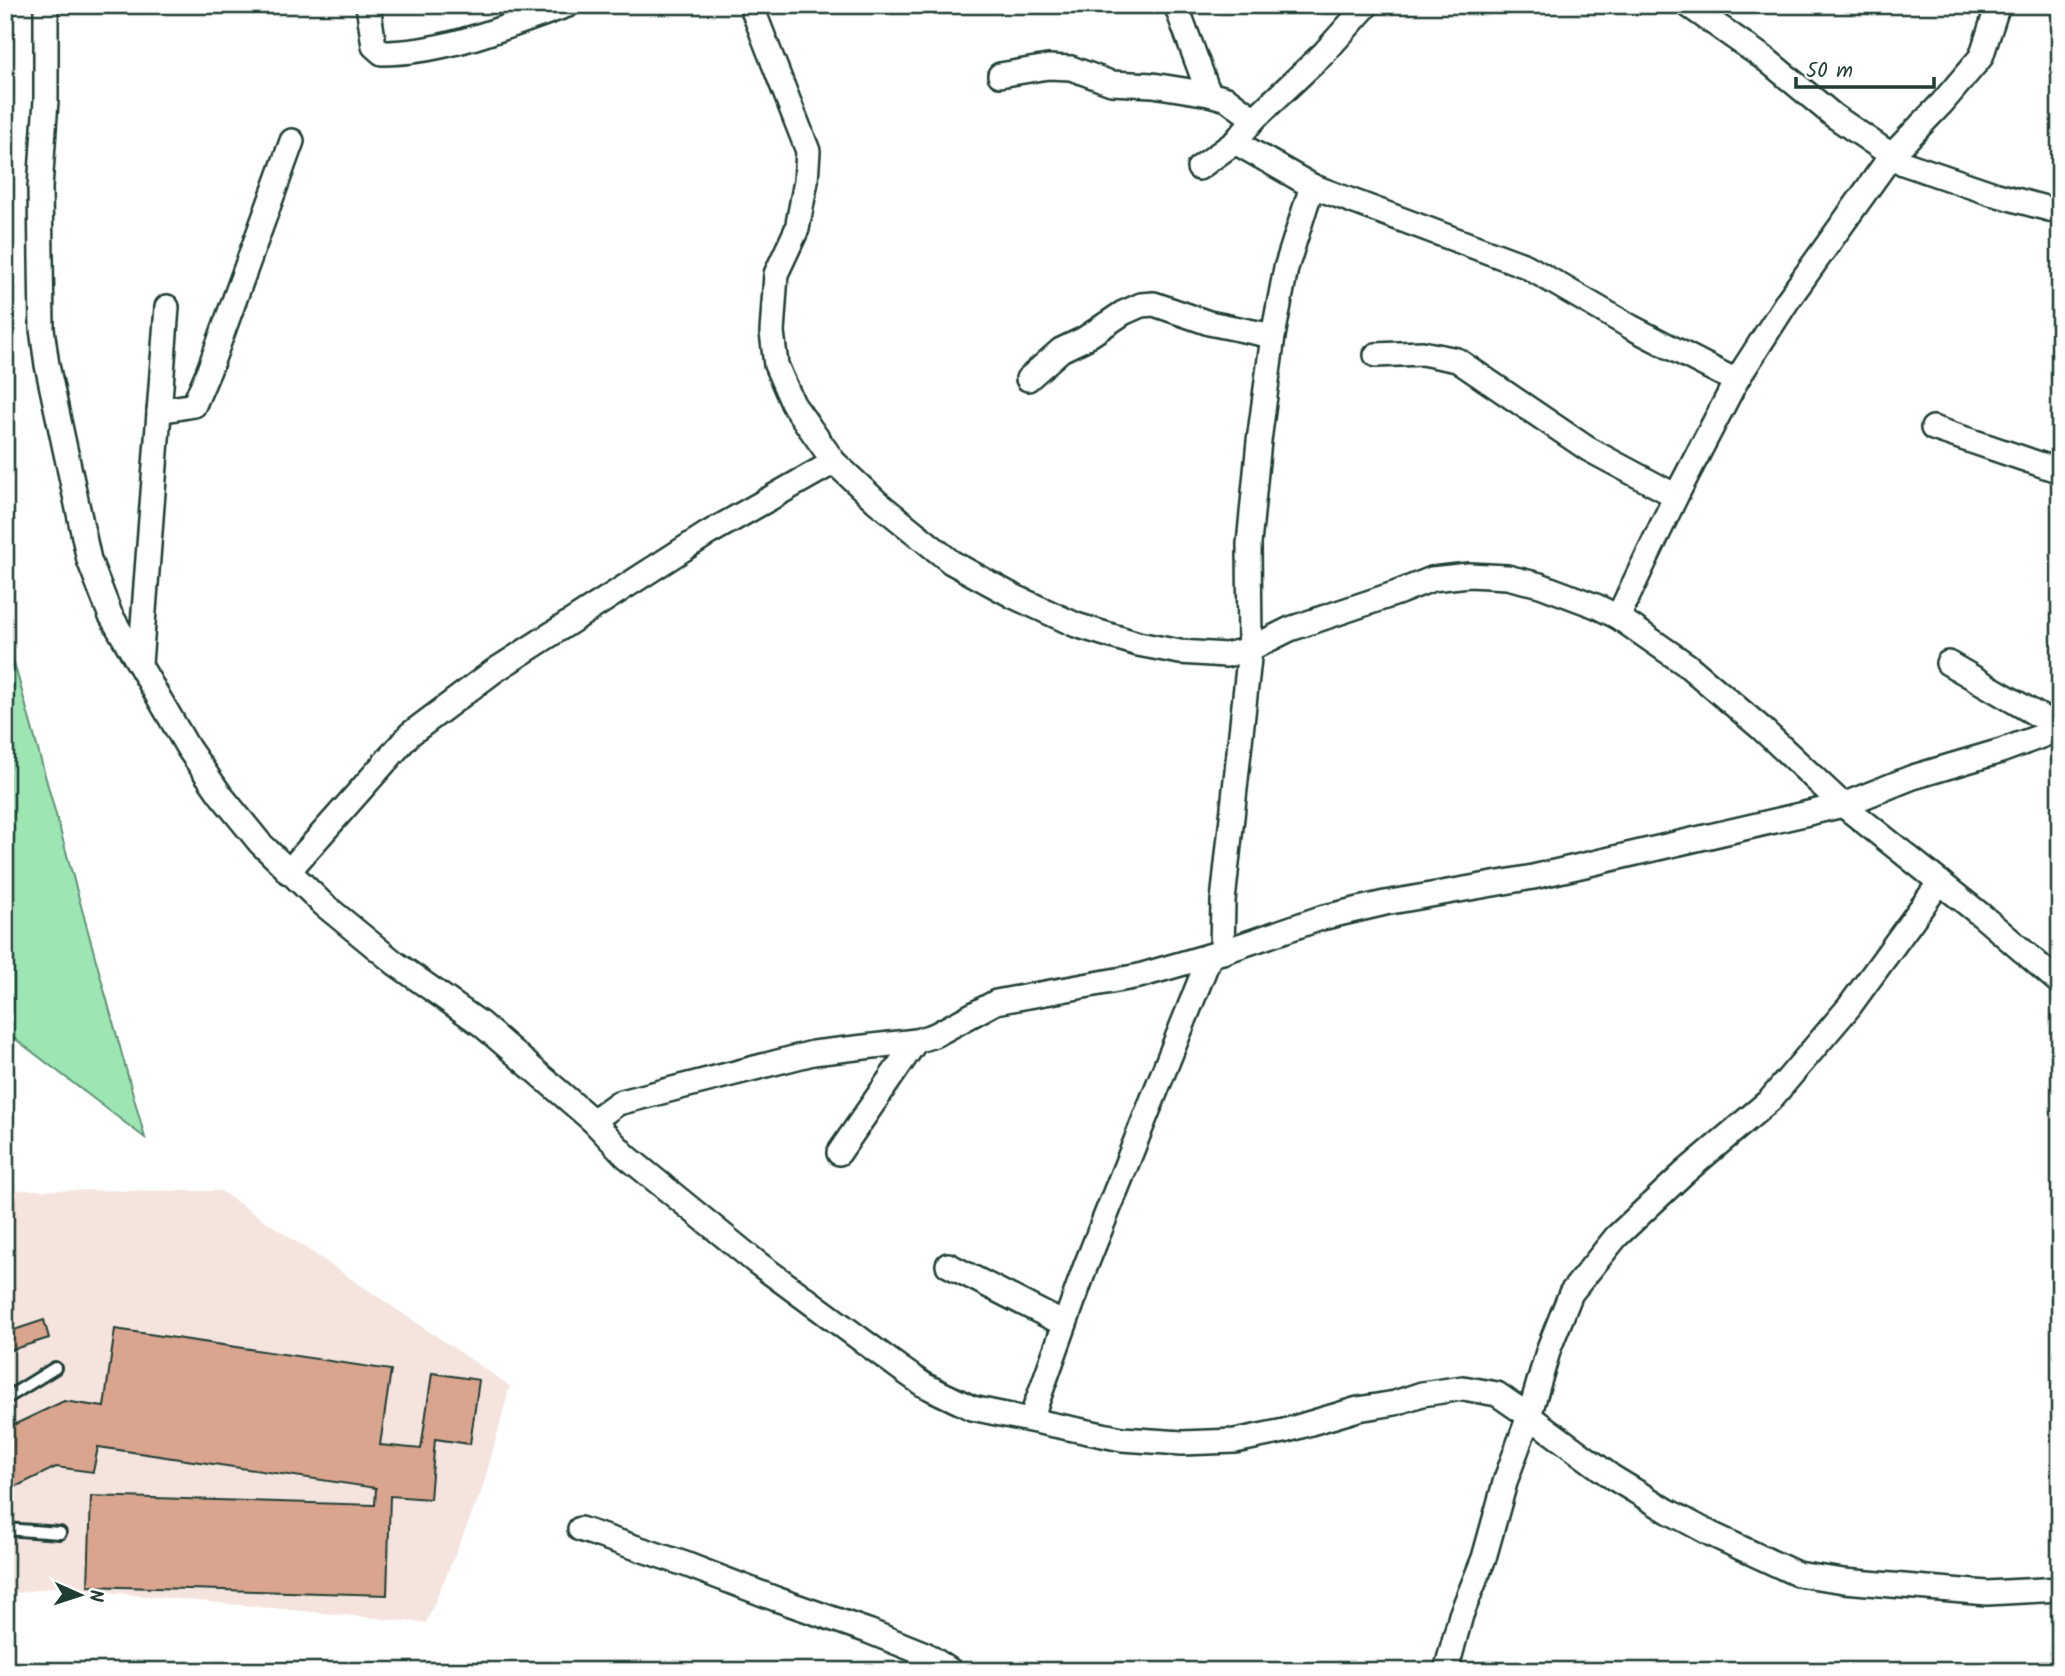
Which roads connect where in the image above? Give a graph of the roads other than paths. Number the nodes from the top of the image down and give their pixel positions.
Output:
1 (46, 5) edge
2 (368, 5) edge
3 (568, 5) edge
4 (751, 5) edge
5 (1176, 5) edge
6 (1367, 5) edge
7 (1688, 5) edge
8 (1998, 5) edge
9 (1000, 75) dead end
10 (1209, 93) junction
11 (1254, 119) junction
12 (292, 141) dead end
13 (1235, 142) junction
14 (1891, 156) junction
15 (1199, 168) dead end
16 (1312, 187) junction
17 (2060, 212) edge
18 (167, 307) dead end
19 (1273, 336) junction
20 (1376, 355) dead end
21 (1028, 379) dead end
22 (1735, 381) junction
23 (159, 411) junction
24 (1933, 428) dead end
25 (834, 461) junction
26 (2060, 471) edge
27 (1676, 496) junction
28 (1618, 617) junction
29 (1250, 649) junction
30 (1948, 663) dead end
31 (140, 664) junction
32 (2060, 728) edge
33 (1843, 805) junction
34 (288, 872) junction
35 (1940, 882) junction
36 (1216, 954) junction
37 (2060, 983) edge
38 (916, 1041) junction
39 (593, 1121) junction
40 (839, 1153) dead end
41 (948, 1265) dead end
42 (1064, 1324) junction
43 (55, 1368) dead end
44 (5, 1399) edge
45 (1529, 1416) junction
46 (1031, 1419) junction
47 (5, 1529) edge
48 (580, 1530) dead end
49 (60, 1533) dead end
50 (2060, 1589) edge
51 (951, 1671) edge
52 (1446, 1671) edge

1 - 31 street
2 - 3 street
4 - 25 street
5 - 10 street
6 - 11 street
7 - 14 street
8 - 14 street
9 - 10 street
10 - 11 street
11 - 13 street
12 - 23 street
13 - 15 street
13 - 16 street
14 - 17 street
14 - 22 street
16 - 19 street
16 - 22 street
18 - 23 street
19 - 21 street
19 - 29 street
20 - 27 street
22 - 27 street
23 - 31 street
24 - 26 street
25 - 29 street
25 - 34 street
27 - 28 street
28 - 29 street
28 - 33 street
29 - 36 street
30 - 32 street
31 - 34 street
32 - 33 street
33 - 35 street
33 - 36 street
34 - 39 street
35 - 37 street
35 - 45 street
36 - 38 street
36 - 42 street
38 - 39 street
38 - 40 street
39 - 46 street
41 - 42 street
42 - 46 street
43 - 44 lane
45 - 46 street
45 - 50 street
45 - 52 street
47 - 49 lane
48 - 51 street

